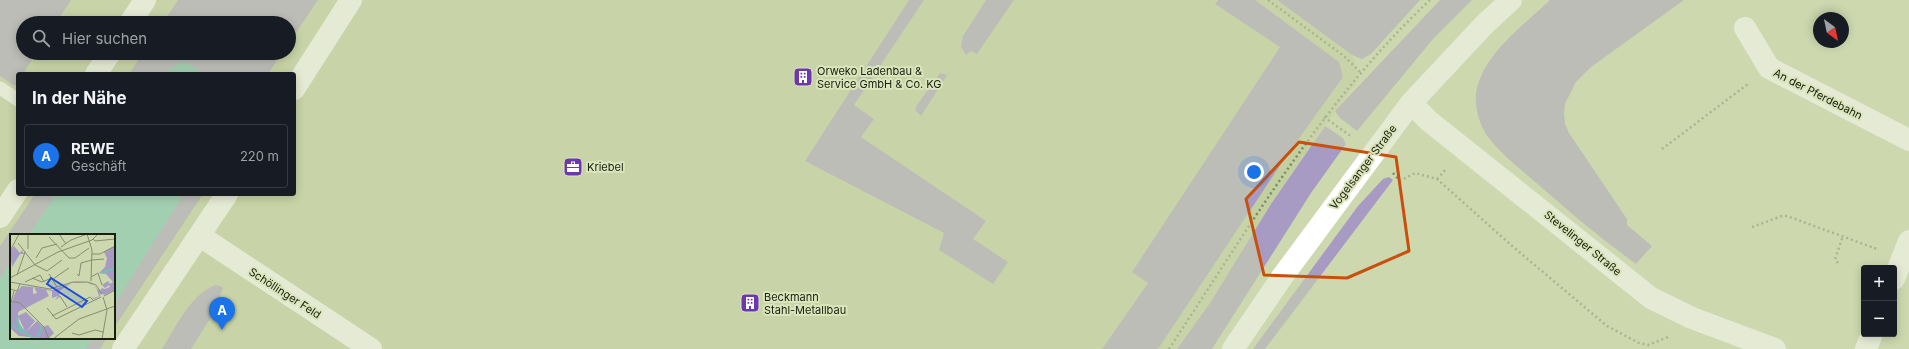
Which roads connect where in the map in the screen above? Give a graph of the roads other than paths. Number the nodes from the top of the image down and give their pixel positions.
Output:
1 (145, 0) edge
2 (351, 0) edge
3 (1511, 0) edge
4 (135, 16) edge
5 (1745, 28) dead end
6 (105, 60) edge
7 (97, 72) edge
8 (296, 86) edge
9 (0, 88) edge
10 (16, 99) edge
11 (1411, 103) junction
12 (1909, 140) edge
13 (16, 193) edge
14 (226, 196) edge
15 (0, 217) edge
16 (200, 236) junction
17 (1871, 337) edge
18 (123, 349) edge
19 (371, 349) edge
20 (1233, 349) edge
21 (1775, 349) edge
22 (1866, 349) edge

1 - 4 street
2 - 8 street
3 - 11 street, Vogelsanger Straße
5 - 12 street, An der Pferdebahn
6 - 7 street
9 - 10 lane
11 - 20 street, Vogelsanger Straße
11 - 21 street, Stevelinger Straße
13 - 15 street
14 - 16 street
16 - 18 street
16 - 19 street, Schöllinger Feld
17 - 22 street

